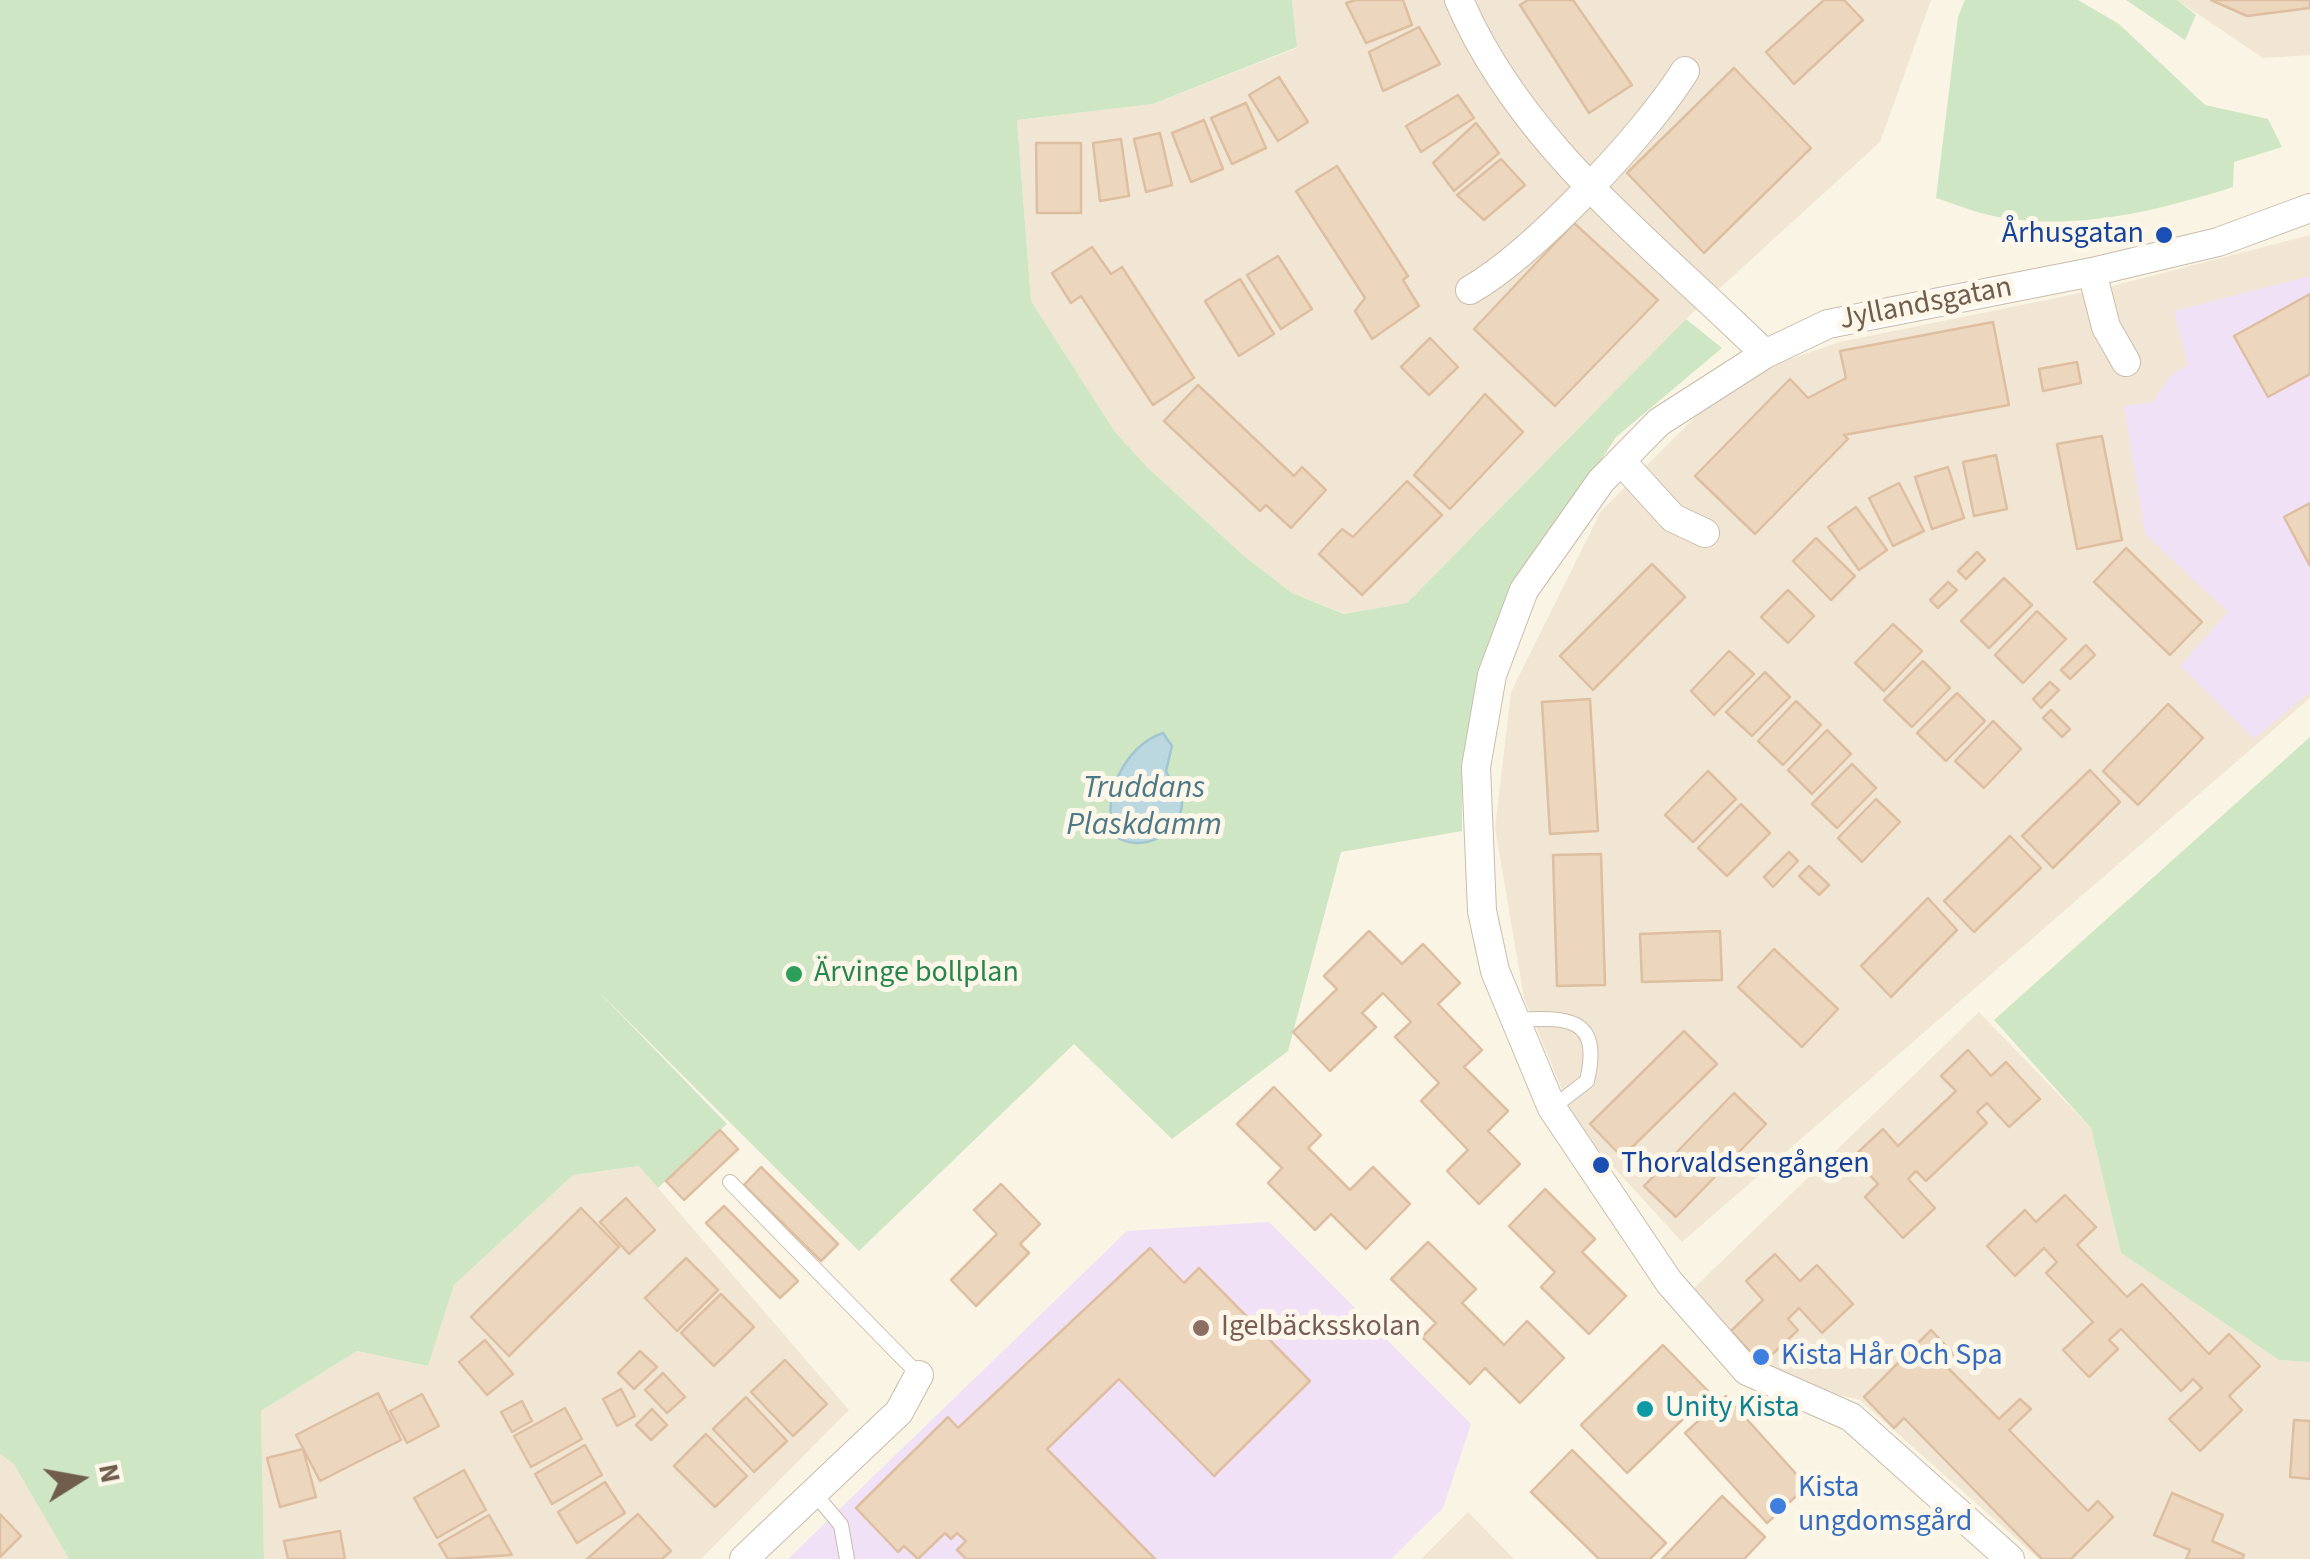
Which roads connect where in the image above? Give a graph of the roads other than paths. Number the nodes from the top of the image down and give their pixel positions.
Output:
1 (1459, 0) edge
2 (1685, 71) dead end
3 (1588, 185) junction
4 (2310, 208) edge
5 (2092, 272) junction
6 (1470, 290) dead end
7 (1765, 354) junction
8 (2126, 362) dead end
9 (1622, 462) junction
10 (1705, 533) dead end
11 (1513, 1020) junction
12 (1552, 1108) junction
13 (730, 1182) dead end
14 (919, 1375) joint
15 (814, 1493) junction
16 (748, 1558) edge
17 (847, 1559) edge
18 (2010, 1559) edge

1 - 3 street
2 - 3 street
3 - 6 street
3 - 7 street
4 - 5 street, Jyllandsgatan
5 - 7 street, Jyllandsgatan
5 - 8 street
7 - 9 street, Jyllandsgatan
9 - 10 street
9 - 11 street, Jyllandsgatan
11 - 12 street, Jyllandsgatan
11 - 12 lane
12 - 18 street, Jyllandsgatan
13 - 14 lane
14 - 15 street
15 - 16 street
15 - 17 lane

